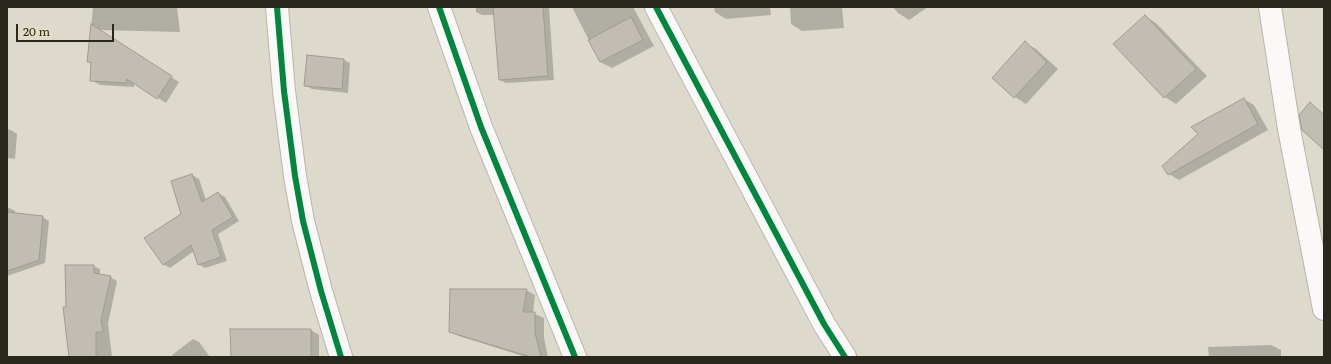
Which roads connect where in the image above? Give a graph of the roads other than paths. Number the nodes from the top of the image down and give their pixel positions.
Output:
1 (277, 7) edge
2 (439, 7) edge
3 (656, 7) edge
4 (1270, 7) edge
5 (1324, 309) edge
6 (341, 357) edge
7 (576, 357) edge
8 (845, 357) edge

1 - 6 street
2 - 7 street
3 - 8 street
4 - 5 street

